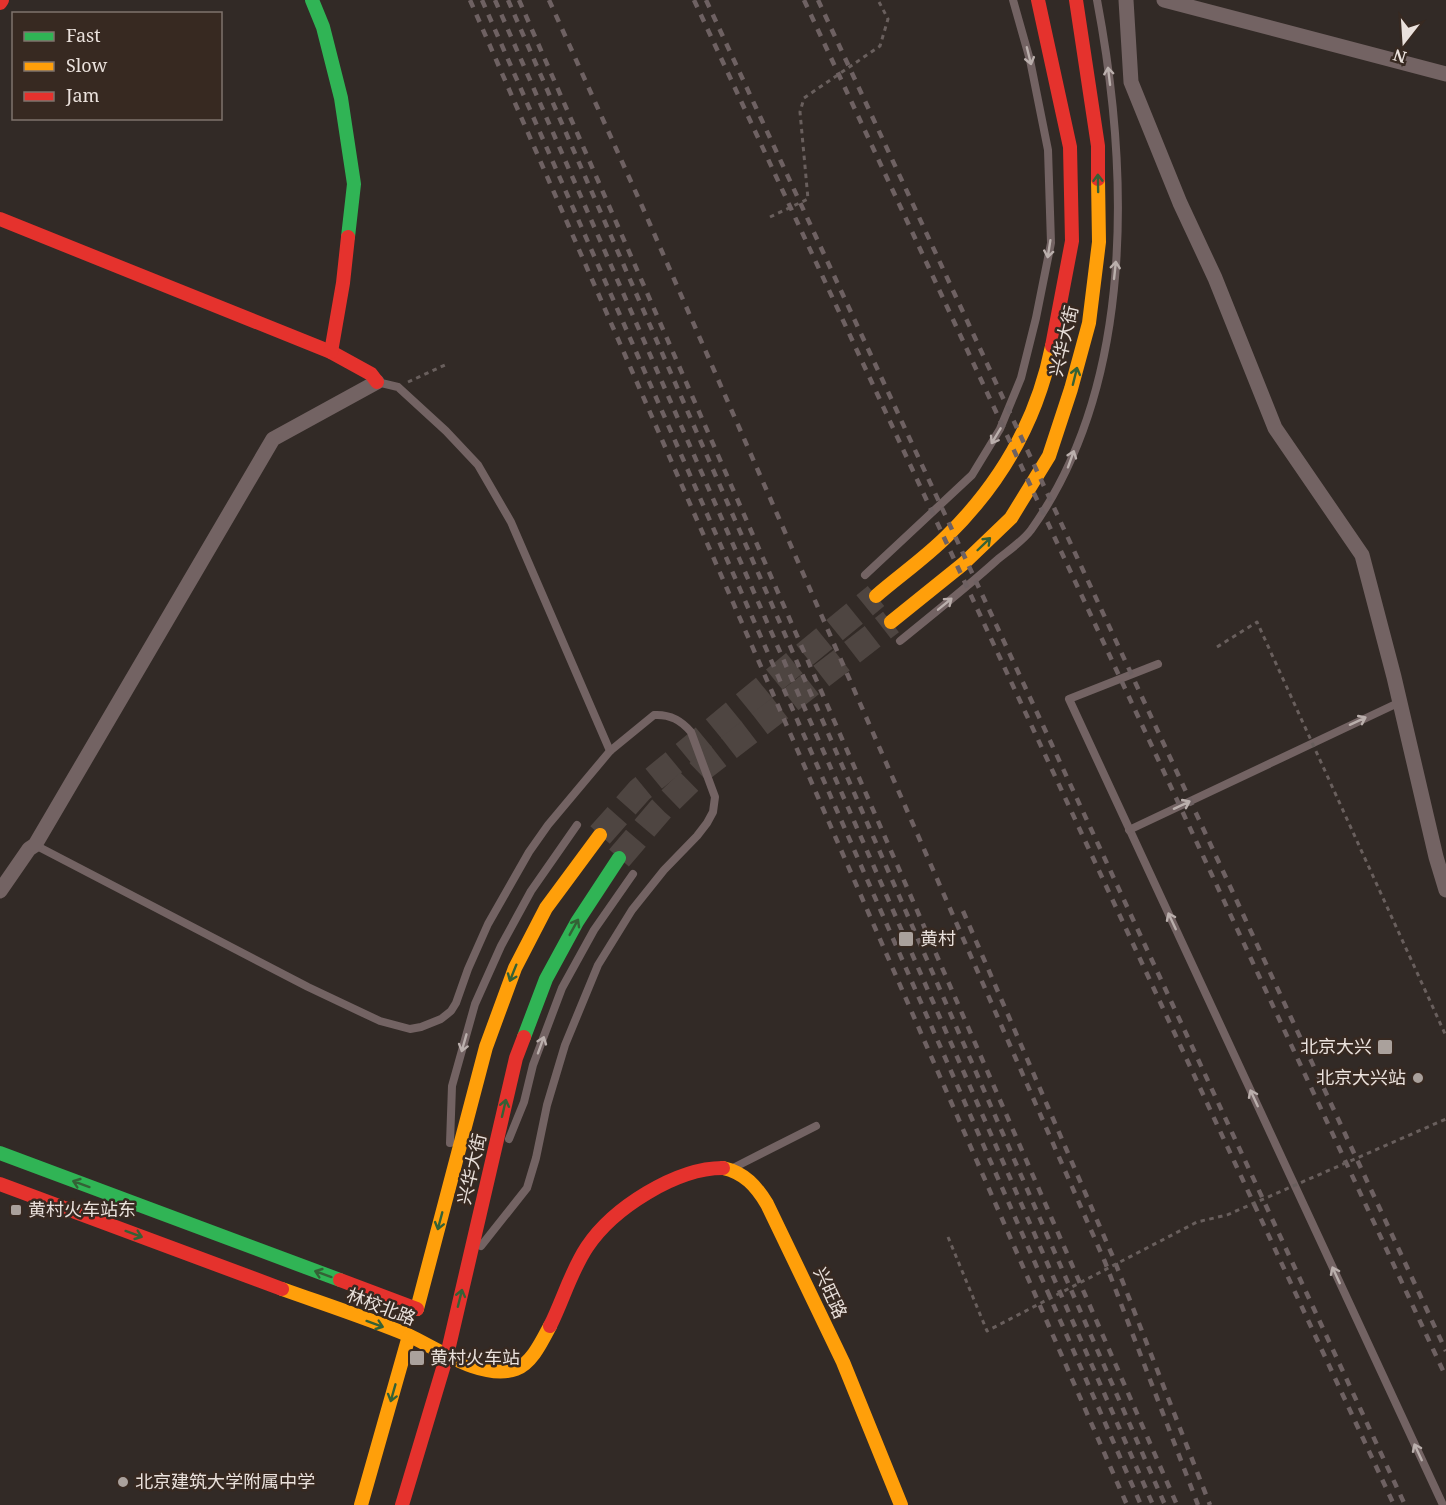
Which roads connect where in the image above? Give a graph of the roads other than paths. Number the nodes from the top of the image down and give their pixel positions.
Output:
1 (312, 0) edge
2 (1013, 0) edge
3 (1038, 0) edge
4 (1076, 0) edge
5 (1097, 0) edge
6 (1126, 0) edge
7 (1164, 0) edge
8 (1446, 74) edge
9 (0, 219) edge
10 (331, 352) junction
11 (377, 382) junction
12 (865, 575) dead end
13 (876, 596) tunnel mouth
14 (891, 622) tunnel mouth
15 (900, 641) dead end
16 (1158, 664) dead end
17 (1400, 702) junction
18 (610, 751) junction
19 (577, 825) dead end
20 (1129, 830) junction
21 (600, 835) tunnel mouth
22 (35, 845) junction
23 (619, 858) tunnel mouth
24 (633, 874) dead end
25 (1446, 890) edge
26 (0, 891) edge
27 (816, 1126) dead end
28 (0, 1153) edge
29 (731, 1169) junction
30 (0, 1184) edge
31 (448, 1191) junction
32 (483, 1198) junction
33 (469, 1262) junction
34 (423, 1318) junction
35 (409, 1336) junction
36 (447, 1355) junction
37 (361, 1505) edge
38 (402, 1505) edge
39 (901, 1505) edge
40 (1443, 1505) edge

1 - 10 main road
2 -> 12 lane
3 - 13 main road, 兴华大街
14 -> 4 main road, 兴华大街
15 -> 5 lane
6 - 17 street
7 - 8 street
9 - 10 main road
10 - 11 main road
11 - 18 lane
11 - 22 street
16 - 20 lane
20 -> 17 lane
17 - 25 street
18 - 22 lane
18 - 33 lane
19 -> 31 lane
40 -> 20 lane
21 -> 31 main road, 兴华大街
22 - 26 street
32 -> 23 main road, 兴华大街
32 -> 24 lane
27 - 29 lane
34 -> 28 main road, 林校北路
29 - 36 main road, 林校北路
29 - 39 main road, 兴旺路
30 -> 35 main road, 林校北路
31 -> 34 main road, 兴华大街
32 - 33 main road, 兴华大街
36 -> 33 main road, 兴华大街
34 - 35 main road, 兴华大街
34 - 36 main road
35 - 36 main road, 林校北路
35 -> 37 main road
36 - 38 main road, 兴华大街

